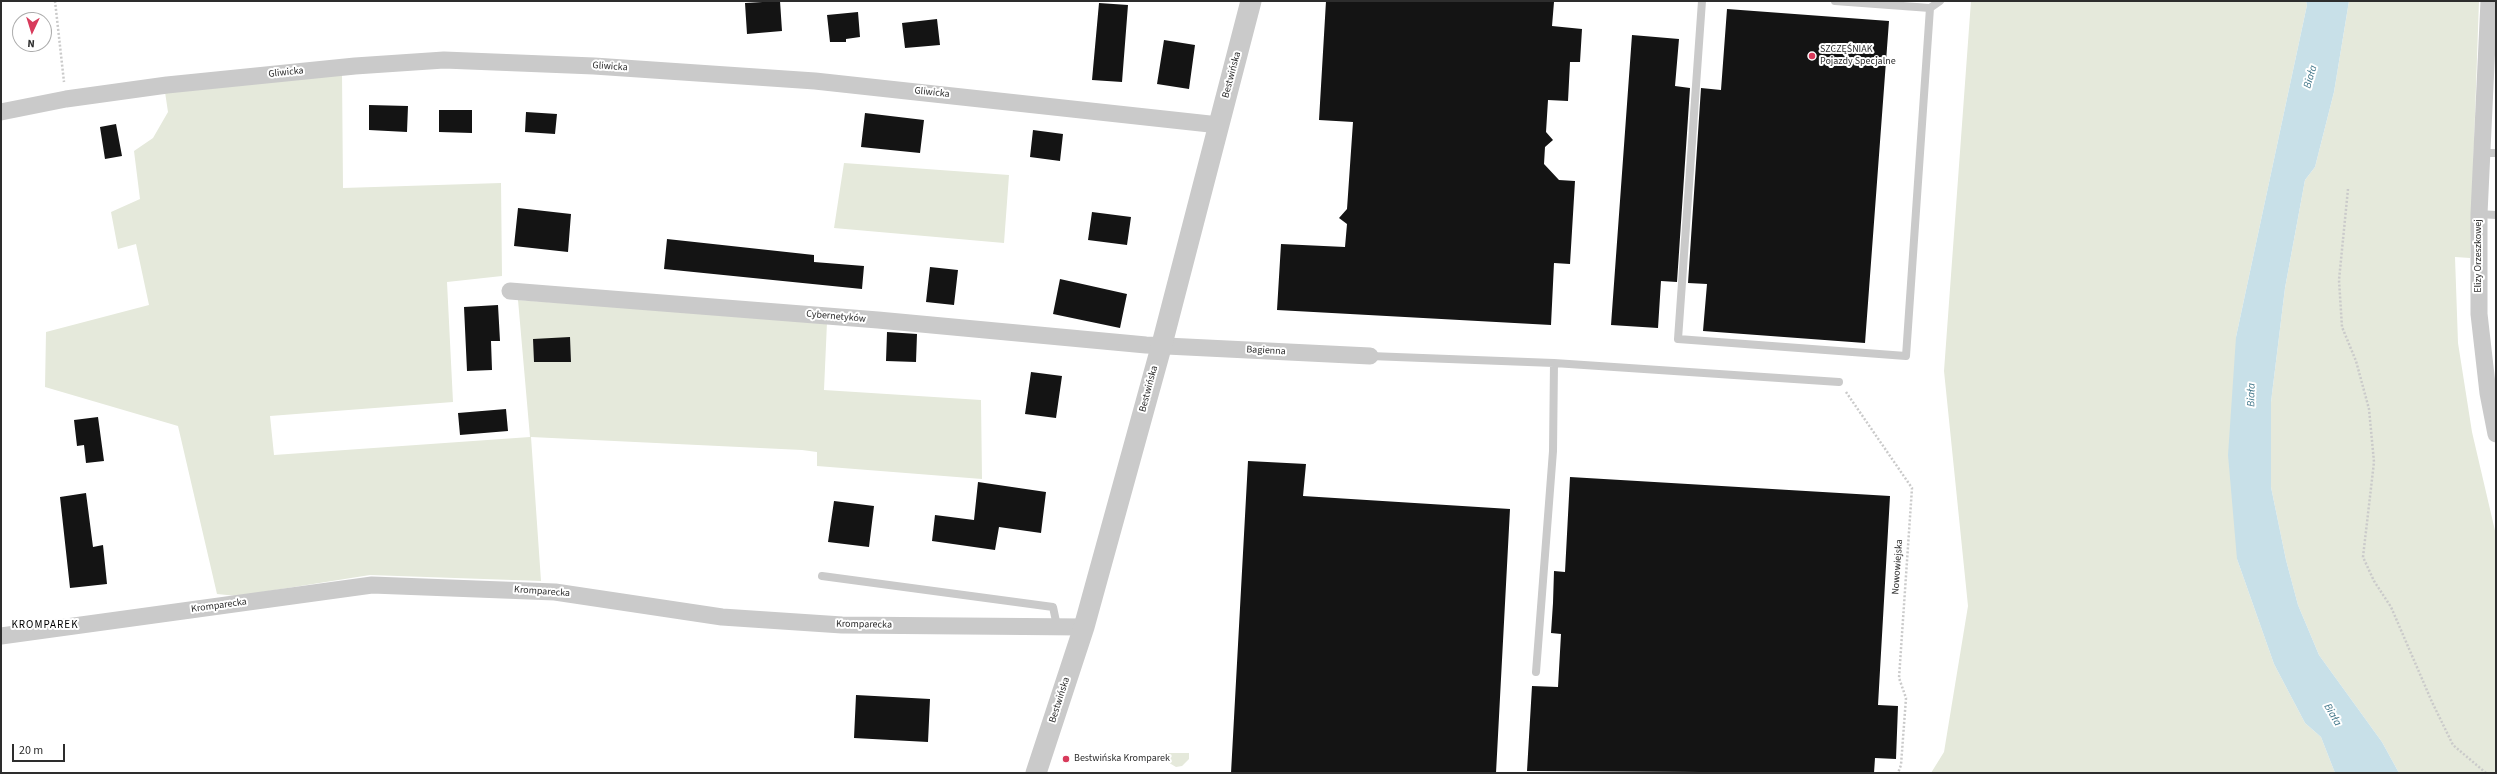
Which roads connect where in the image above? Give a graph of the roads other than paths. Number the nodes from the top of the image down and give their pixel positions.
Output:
1 (1251, 1) edge
2 (1702, 1) edge
3 (1835, 1) edge
4 (1940, 1) edge
5 (2488, 1) edge
6 (1930, 8) junction
7 (1, 112) edge
8 (1219, 125) junction
9 (2489, 153) edge
10 (2479, 214) junction
11 (2496, 215) edge
12 (510, 291) dead end
13 (1162, 344) junction
14 (1370, 356) joint
15 (1554, 363) junction
16 (1839, 382) road end
17 (2496, 434) edge
18 (822, 576) dead end
19 (1057, 626) junction
20 (1084, 627) junction
21 (1, 636) edge
22 (1536, 672) dead end
23 (1036, 773) edge

1 - 8 street, Bestwińska
2 - 6 lane
3 - 6 lane
4 - 6 lane
5 - 9 street, Elizy Orzeszkowej
7 - 8 street, Gliwicka
8 - 13 street, Bestwińska
9 - 10 street, Elizy Orzeszkowej
10 - 11 lane
10 - 17 street, Elizy Orzeszkowej
12 - 13 street, Cybernetyków
13 - 14 street, Bagienna
13 - 20 street, Bestwińska
14 - 15 lane
15 - 16 lane
15 - 22 lane
18 - 19 lane
19 - 20 street, Kromparecka
19 - 21 street, Kromparecka
20 - 23 street, Bestwińska

